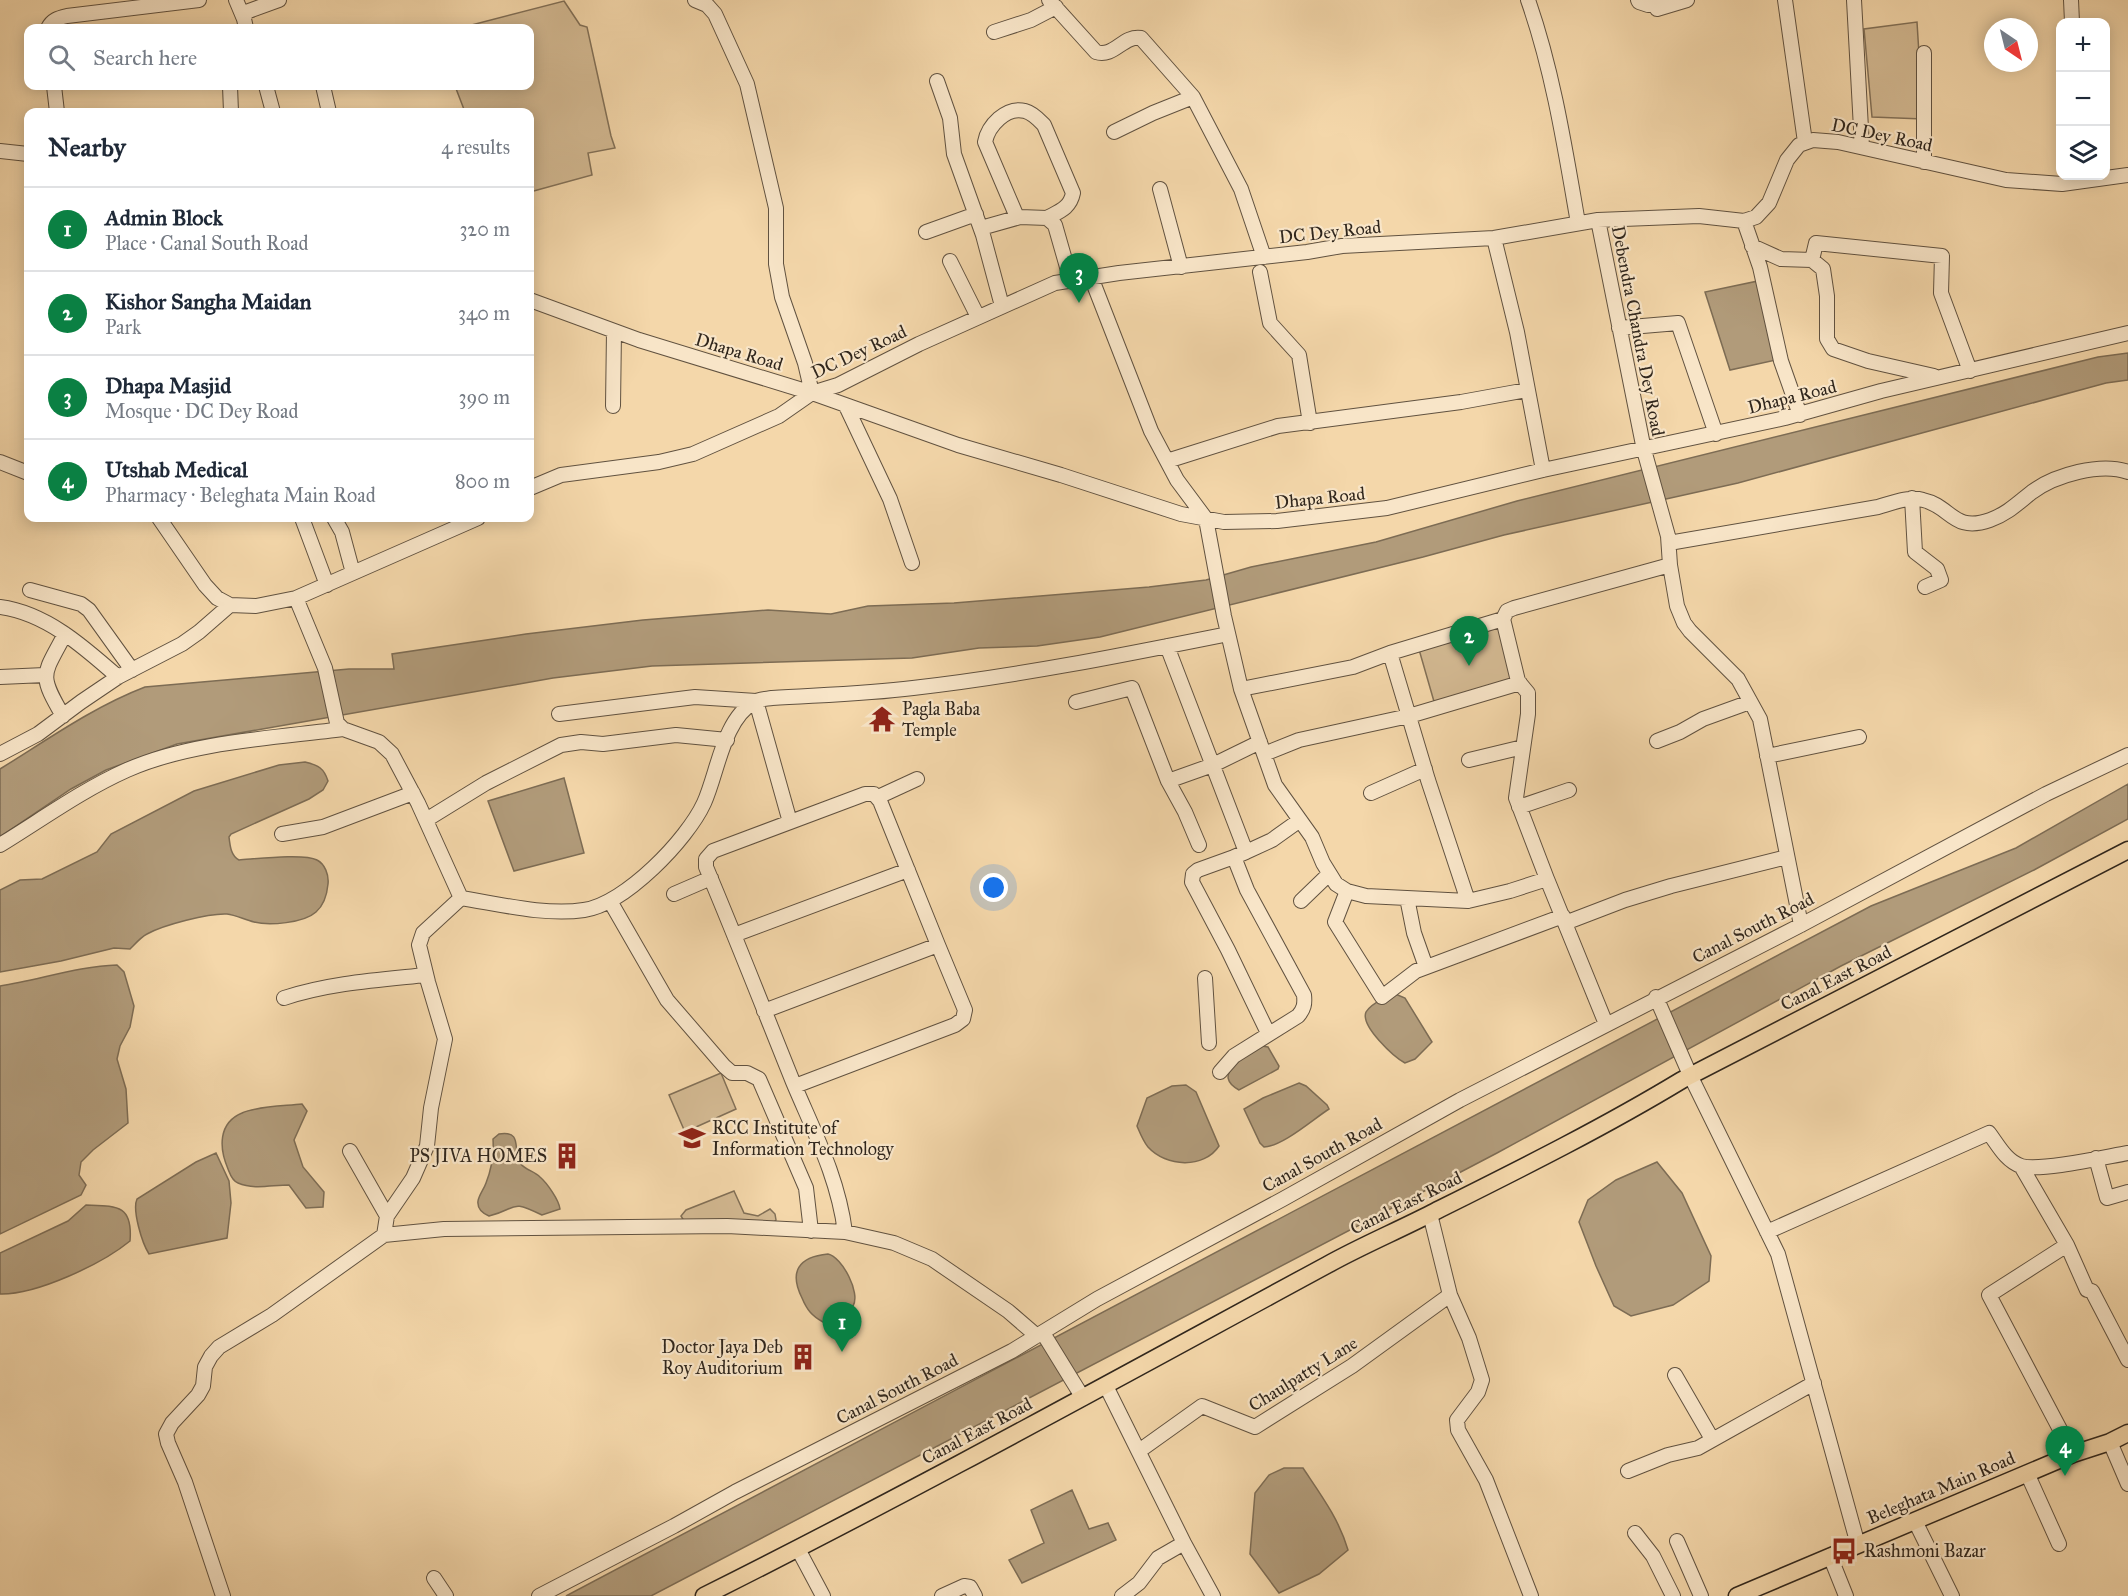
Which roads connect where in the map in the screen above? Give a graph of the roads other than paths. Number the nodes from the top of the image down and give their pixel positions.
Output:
1 (199, 0) edge
2 (236, 0) edge
3 (279, 0) edge
4 (1528, 0) edge
5 (1638, 0) edge
6 (1687, 0) edge
7 (1785, 0) edge
8 (1854, 0) edge
9 (2071, 0) edge
10 (707, 2) edge
11 (1052, 4) edge
12 (2072, 18) edge
13 (50, 24) edge
14 (245, 24) edge
15 (994, 32) dead end
16 (1924, 53) dead end
17 (937, 81) dead end
18 (54, 90) edge
19 (230, 90) edge
20 (267, 90) edge
21 (324, 90) edge
22 (1193, 97) junction
23 (57, 108) edge
24 (231, 108) edge
25 (272, 108) edge
26 (328, 108) edge
27 (1114, 132) dead end
28 (1805, 142) junction
29 (1862, 147) junction
30 (0, 151) edge
31 (24, 153) edge
32 (1924, 162) junction
33 (2128, 175) edge
34 (2110, 176) edge
35 (2056, 180) edge
36 (1160, 189) dead end
37 (976, 214) junction
38 (1017, 217) junction
39 (1047, 218) junction
40 (1598, 220) junction
41 (1744, 221) junction
42 (1578, 223) junction
43 (981, 228) junction
44 (926, 232) dead end
45 (1494, 238) junction
46 (1752, 246) junction
47 (1264, 257) junction
48 (1812, 260) junction
49 (950, 261) dead end
50 (1181, 267) junction
51 (1260, 272) dead end
52 (1091, 277) junction
53 (1071, 281) junction
54 (534, 301) edge
55 (1002, 306) junction
56 (978, 317) junction
57 (1619, 328) junction
58 (614, 331) junction
59 (2128, 333) edge
60 (1970, 371) junction
61 (1939, 378) junction
62 (1527, 390) junction
63 (812, 393) junction
64 (613, 406) dead end
65 (846, 406) junction
66 (1800, 415) junction
67 (1310, 423) junction
68 (1716, 434) junction
69 (1644, 450) junction
70 (1167, 461) junction
71 (0, 462) edge
72 (1543, 470) junction
73 (24, 472) edge
74 (2128, 472) edge
75 (534, 486) edge
76 (1912, 498) junction
77 (1206, 519) junction
78 (162, 522) edge
79 (303, 522) edge
80 (336, 522) edge
81 (469, 522) edge
82 (1668, 540) junction
83 (912, 563) dead end
84 (1670, 565) junction
85 (353, 573) junction
86 (327, 585) junction
87 (1925, 587) dead end
88 (30, 590) dead end
89 (296, 598) junction
90 (230, 605) junction
91 (0, 608) edge
92 (1503, 619) junction
93 (64, 634) junction
94 (1228, 634) junction
95 (1167, 646) junction
96 (1390, 652) junction
97 (132, 670) junction
98 (45, 675) junction
99 (0, 677) edge
100 (118, 677) junction
101 (1520, 683) junction
102 (1241, 689) junction
103 (756, 701) junction
104 (1076, 702) dead end
105 (1750, 702) junction
106 (559, 714) dead end
107 (63, 716) junction
108 (1409, 716) junction
109 (340, 726) junction
110 (1859, 737) dead end
111 (727, 740) junction
112 (1657, 741) dead end
113 (1523, 747) junction
114 (1262, 748) junction
115 (0, 754) edge
116 (2128, 755) edge
117 (1767, 756) junction
118 (1469, 760) dead end
119 (1213, 765) junction
120 (1425, 769) junction
121 (917, 779) dead end
122 (1168, 781) junction
123 (1569, 790) dead end
124 (413, 793) junction
125 (1371, 793) dead end
126 (878, 797) junction
127 (1519, 807) junction
128 (426, 820) junction
129 (1300, 820) junction
130 (790, 822) junction
131 (282, 834) dead end
132 (1199, 844) dead end
133 (0, 845) edge
134 (2128, 850) edge
135 (1240, 855) junction
136 (1787, 856) junction
137 (908, 870) junction
138 (1329, 874) junction
139 (711, 878) junction
140 (1547, 879) junction
141 (1347, 891) junction
142 (674, 894) dead end
143 (461, 898) junction
144 (1407, 898) junction
145 (610, 901) junction
146 (1301, 901) dead end
147 (1468, 901) junction
148 (1564, 919) junction
149 (1801, 925) junction
150 (734, 935) junction
151 (938, 945) junction
152 (1426, 967) junction
153 (426, 975) junction
154 (1205, 978) dead end
155 (284, 998) dead end
156 (1656, 998) junction
157 (764, 1011) junction
158 (1606, 1024) junction
159 (1268, 1034) junction
160 (1209, 1043) dead end
161 (1220, 1072) dead end
162 (1690, 1076) junction
163 (795, 1086) junction
164 (350, 1151) dead end
165 (2128, 1153) edge
166 (2096, 1158) junction
167 (2021, 1166) junction
168 (2128, 1192) edge
169 (1430, 1214) junction
170 (387, 1216) junction
171 (812, 1231) junction
172 (845, 1232) junction
173 (1767, 1232) junction
174 (384, 1235) junction
175 (2067, 1245) junction
176 (1450, 1295) junction
177 (1042, 1336) junction
178 (2128, 1360) edge
179 (1675, 1375) dead end
180 (1814, 1383) junction
181 (1106, 1386) junction
182 (1080, 1393) junction
183 (2128, 1433) edge
184 (1712, 1439) junction
185 (2110, 1442) junction
186 (1138, 1450) junction
187 (2073, 1454) junction
188 (1628, 1471) dead end
189 (2027, 1473) junction
190 (2128, 1484) edge
191 (1915, 1521) junction
192 (1635, 1533) dead end
193 (1677, 1541) dead end
194 (1184, 1543) junction
195 (2059, 1544) dead end
196 (1858, 1545) junction
197 (798, 1549) junction
198 (1830, 1556) junction
199 (434, 1578) dead end
200 (223, 1596) edge
201 (446, 1596) edge
202 (539, 1596) edge
203 (704, 1596) edge
204 (823, 1596) edge
205 (942, 1596) edge
206 (975, 1596) edge
207 (1122, 1596) edge
208 (1213, 1596) edge
209 (1531, 1596) edge
210 (1673, 1596) edge
211 (1701, 1596) edge
212 (1737, 1596) edge
213 (1845, 1596) edge
214 (1952, 1596) edge

1 - 13 street
2 - 14 street
3 - 14 street
4 - 42 street
5 - 6 street
7 - 28 street
8 - 29 street
9 - 12 street
10 - 63 street
11 - 15 street
11 - 22 street
16 - 32 street
17 - 37 street
18 - 23 street
19 - 24 street
20 - 25 street
21 - 26 street
22 - 27 street
22 - 47 street
28 - 29 street, DC Dey Road
28 - 41 street, DC Dey Road
29 - 32 street, DC Dey Road
30 - 31 street
32 - 35 street, DC Dey Road
33 - 34 street, DC Dey Road
36 - 50 street
37 - 43 street
37 - 44 street
38 - 39 street
38 - 39 street
38 - 43 street
39 - 53 street
40 - 41 street, DC Dey Road
40 - 42 street, DC Dey Road
40 - 57 street, Debendra Chandra Dey Road
41 - 46 street
42 - 45 street, DC Dey Road
43 - 55 street
45 - 47 street, DC Dey Road
45 - 62 street
46 - 48 street
46 - 66 street
47 - 50 street, DC Dey Road
48 - 60 street
48 - 61 street
49 - 56 street
50 - 52 street, DC Dey Road
51 - 67 street
52 - 53 street, DC Dey Road
52 - 70 street
53 - 55 street, DC Dey Road
54 - 58 street, Dhapa Road
55 - 56 street, DC Dey Road
56 - 63 street, DC Dey Road
57 - 68 street
57 - 69 street, Debendra Chandra Dey Road
58 - 63 street, Dhapa Road
58 - 64 street
59 - 60 street, Dhapa Road
60 - 61 street, Dhapa Road
61 - 66 street, Dhapa Road
62 - 67 street
62 - 72 street
63 - 65 street, Dhapa Road
63 - 75 street, DC Dey Road
65 - 77 street, Dhapa Road
65 - 83 street
66 - 68 street, Dhapa Road
67 - 70 street
68 - 69 street, Dhapa Road
69 - 72 street, Dhapa Road
69 - 82 street, Debendra Chandra Dey Road
70 - 77 street
71 - 73 street
72 - 77 street, Dhapa Road
74 - 76 street
76 - 82 street
76 - 87 street
77 - 94 street
78 - 90 street
79 - 86 street
80 - 85 street
81 - 85 street
82 - 84 street, Debendra Chandra Dey Road
84 - 92 street
84 - 105 street, Debendra Chandra Dey Road
85 - 86 street
86 - 89 street
88 - 97 street
89 - 90 street
89 - 109 street
90 - 97 street
91 - 93 street
92 - 96 street
92 - 101 street
93 - 98 street
93 - 100 street
94 - 95 street
94 - 102 street
95 - 103 street
95 - 119 street
96 - 102 street
96 - 108 street
97 - 100 street
98 - 99 street
98 - 107 street
100 - 107 street
101 - 108 street
101 - 113 street
102 - 114 street
103 - 106 street
103 - 111 street
103 - 130 street
104 - 122 street
105 - 112 street
105 - 117 street, Debendra Chandra Dey Road
107 - 115 street
108 - 114 street
108 - 120 street
109 - 124 street
109 - 133 street
110 - 117 street
111 - 128 street
111 - 145 street
113 - 118 street
113 - 127 street
114 - 119 street
114 - 129 street
116 - 149 street, Canal South Road
117 - 136 street, Debendra Chandra Dey Road
119 - 122 street
119 - 135 street
120 - 125 street
120 - 147 street
121 - 126 street
122 - 132 street
123 - 127 street
124 - 128 street
124 - 131 street
126 - 130 street
126 - 137 street
127 - 140 street
128 - 143 street
129 - 135 street
129 - 138 street
130 - 139 street
134 - 162 main road, Canal East Road
135 - 159 street
135 - 159 street
136 - 148 street
136 - 149 street, Debendra Chandra Dey Road
137 - 150 street
137 - 151 street
138 - 141 street
138 - 146 street
139 - 142 street
139 - 150 street
140 - 147 street
140 - 148 street
141 - 144 street
141 - 152 street
143 - 145 street
143 - 153 street
144 - 147 street
144 - 152 street
145 - 171 street
148 - 152 street
148 - 158 street
149 - 156 street, Canal South Road
150 - 157 street
151 - 157 street
151 - 163 street
153 - 155 street
153 - 170 street
154 - 160 street
156 - 158 street, Canal South Road
156 - 162 street
157 - 163 street
158 - 177 street, Canal South Road
159 - 161 street
162 - 169 main road, Canal East Road
162 - 173 street
163 - 172 street
164 - 170 street
165 - 166 street
166 - 167 street
166 - 168 street
167 - 173 street
167 - 175 street
169 - 176 street
169 - 181 main road, Canal East Road
170 - 174 street
171 - 172 street
171 - 174 street
172 - 177 street
173 - 180 street
174 - 200 street
175 - 178 street
175 - 187 street
176 - 186 street, Chaulpatty Lane
176 - 209 street
177 - 182 street
177 - 202 street, Canal South Road
179 - 184 street
180 - 184 street
180 - 196 street
181 - 182 main road, Canal East Road
181 - 186 street
182 - 197 main road, Canal East Road
183 - 185 main road, Beleghata Main Road
184 - 188 street
185 - 187 main road, Beleghata Main Road
185 - 190 street
186 - 194 street
187 - 189 main road, Beleghata Main Road
189 - 191 main road, Beleghata Main Road
189 - 195 street
191 - 196 main road, Beleghata Main Road
191 - 214 street
192 - 210 street
193 - 211 street
194 - 207 street
194 - 208 street
196 - 198 main road, Beleghata Main Road
197 - 203 main road, Canal East Road
197 - 204 street
198 - 212 main road, Beleghata Main Road
198 - 213 street
199 - 201 street
205 - 206 street

